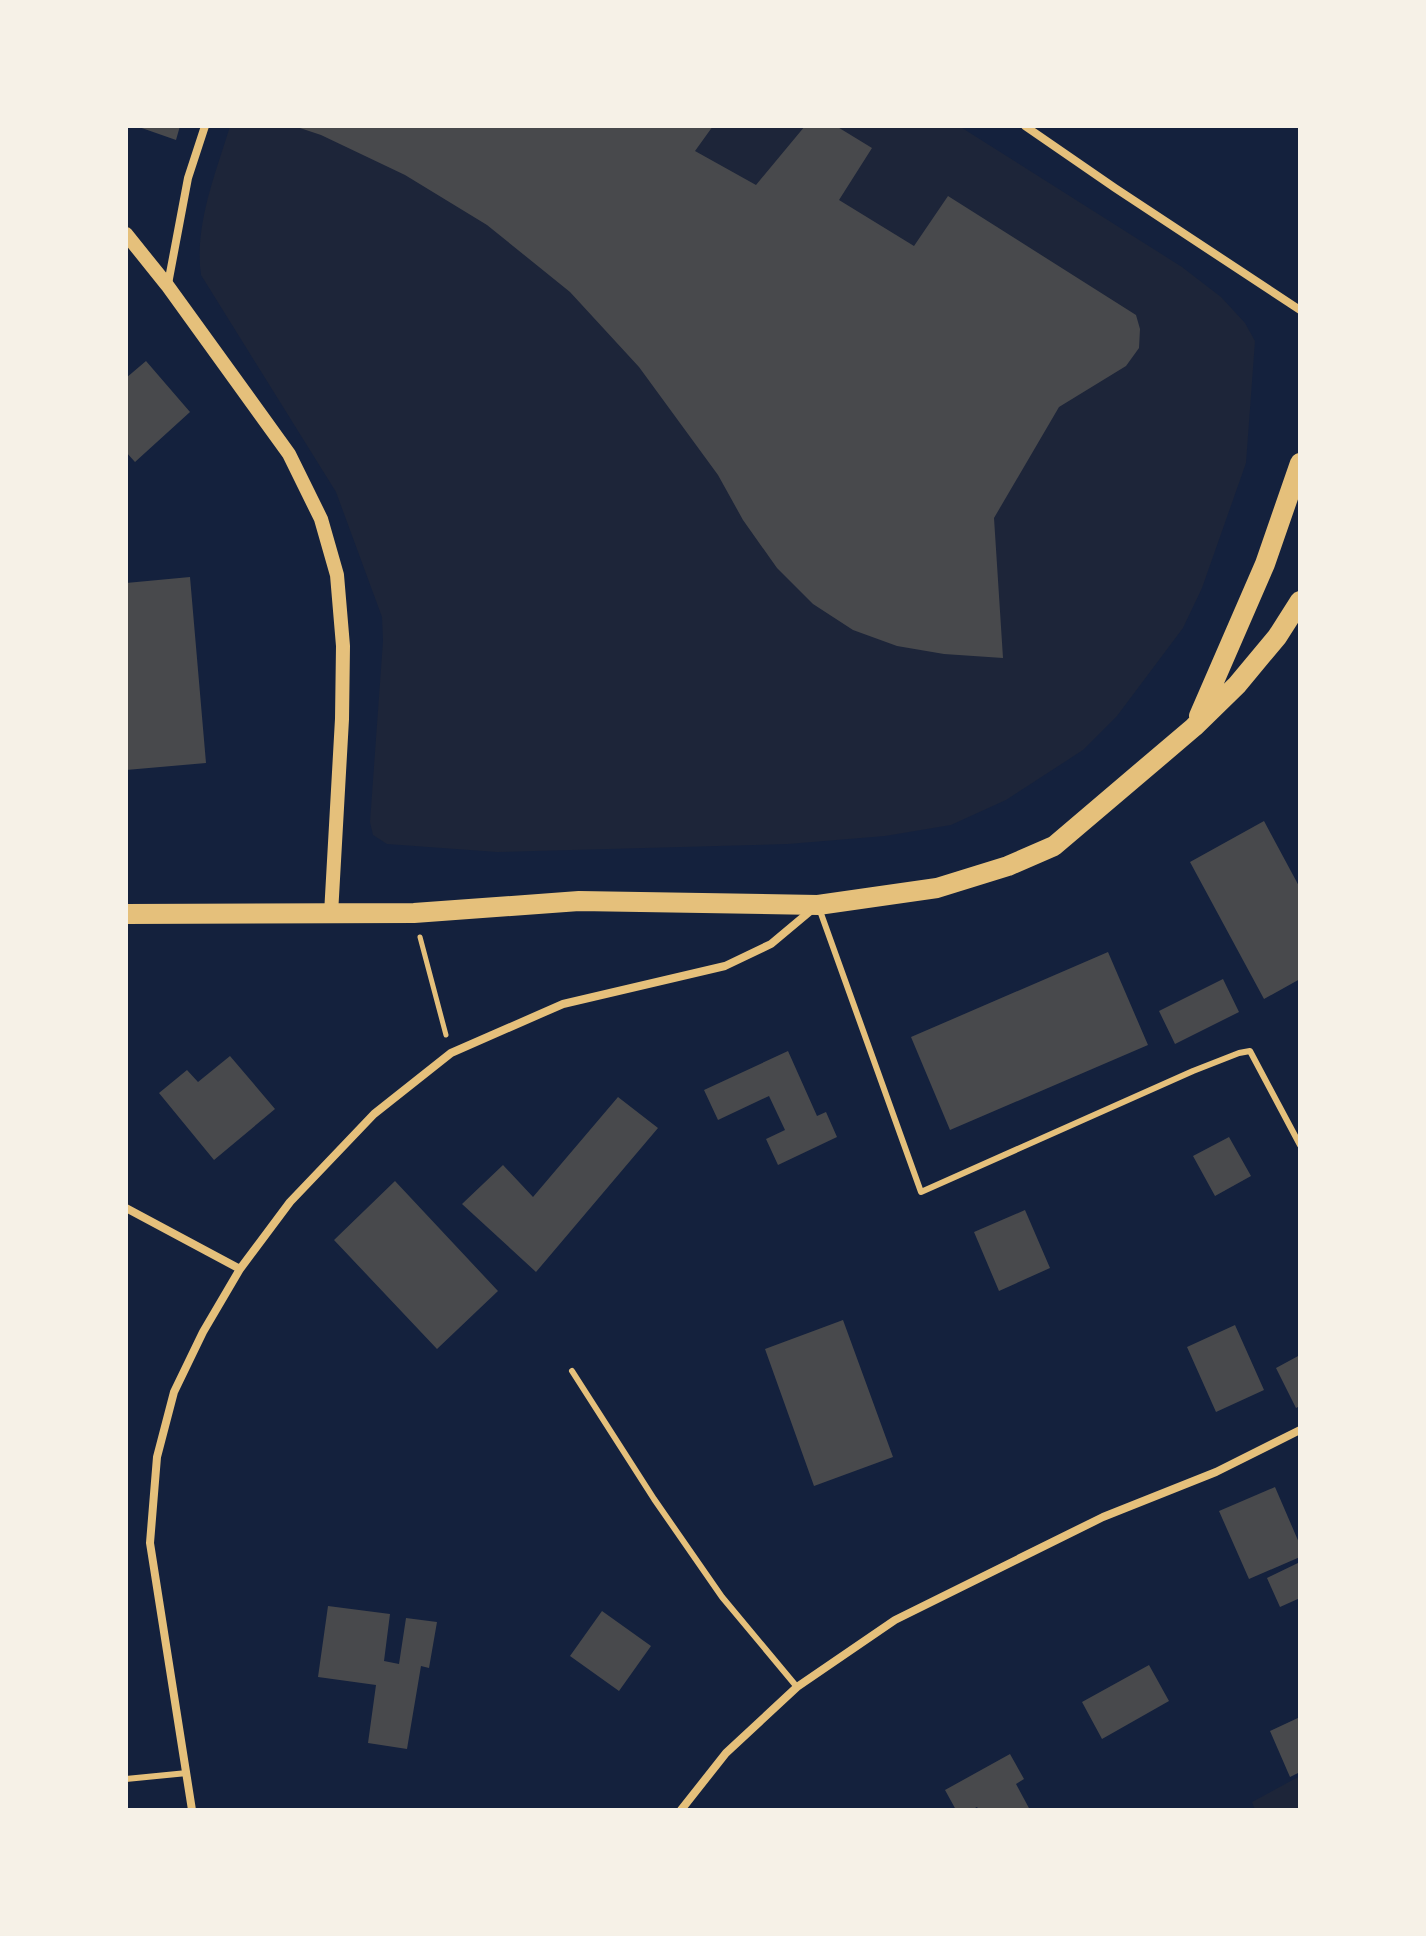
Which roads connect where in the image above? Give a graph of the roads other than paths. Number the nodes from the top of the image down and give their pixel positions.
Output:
1 (205, 126) edge
2 (1025, 126) edge
3 (126, 234) edge
4 (167, 285) junction
5 (1300, 310) edge
6 (1300, 463) edge
7 (1300, 601) edge
8 (1194, 727) junction
9 (818, 905) junction
10 (126, 914) edge
11 (331, 914) junction
12 (1300, 1145) edge
13 (126, 1208) edge
14 (240, 1269) junction
15 (572, 1371) dead end
16 (1300, 1430) edge
17 (797, 1687) junction
18 (187, 1773) junction
19 (126, 1779) edge
20 (192, 1810) edge
21 (681, 1810) edge

1 - 4 street
2 - 5 street
3 - 4 street
4 - 11 street
6 - 8 main road
7 - 8 main road
8 - 9 main road
9 - 11 main road
9 - 12 lane
9 - 14 street
10 - 11 main road
13 - 14 street
14 - 18 street
15 - 17 lane
16 - 17 street
17 - 21 street
18 - 19 lane
18 - 20 street

